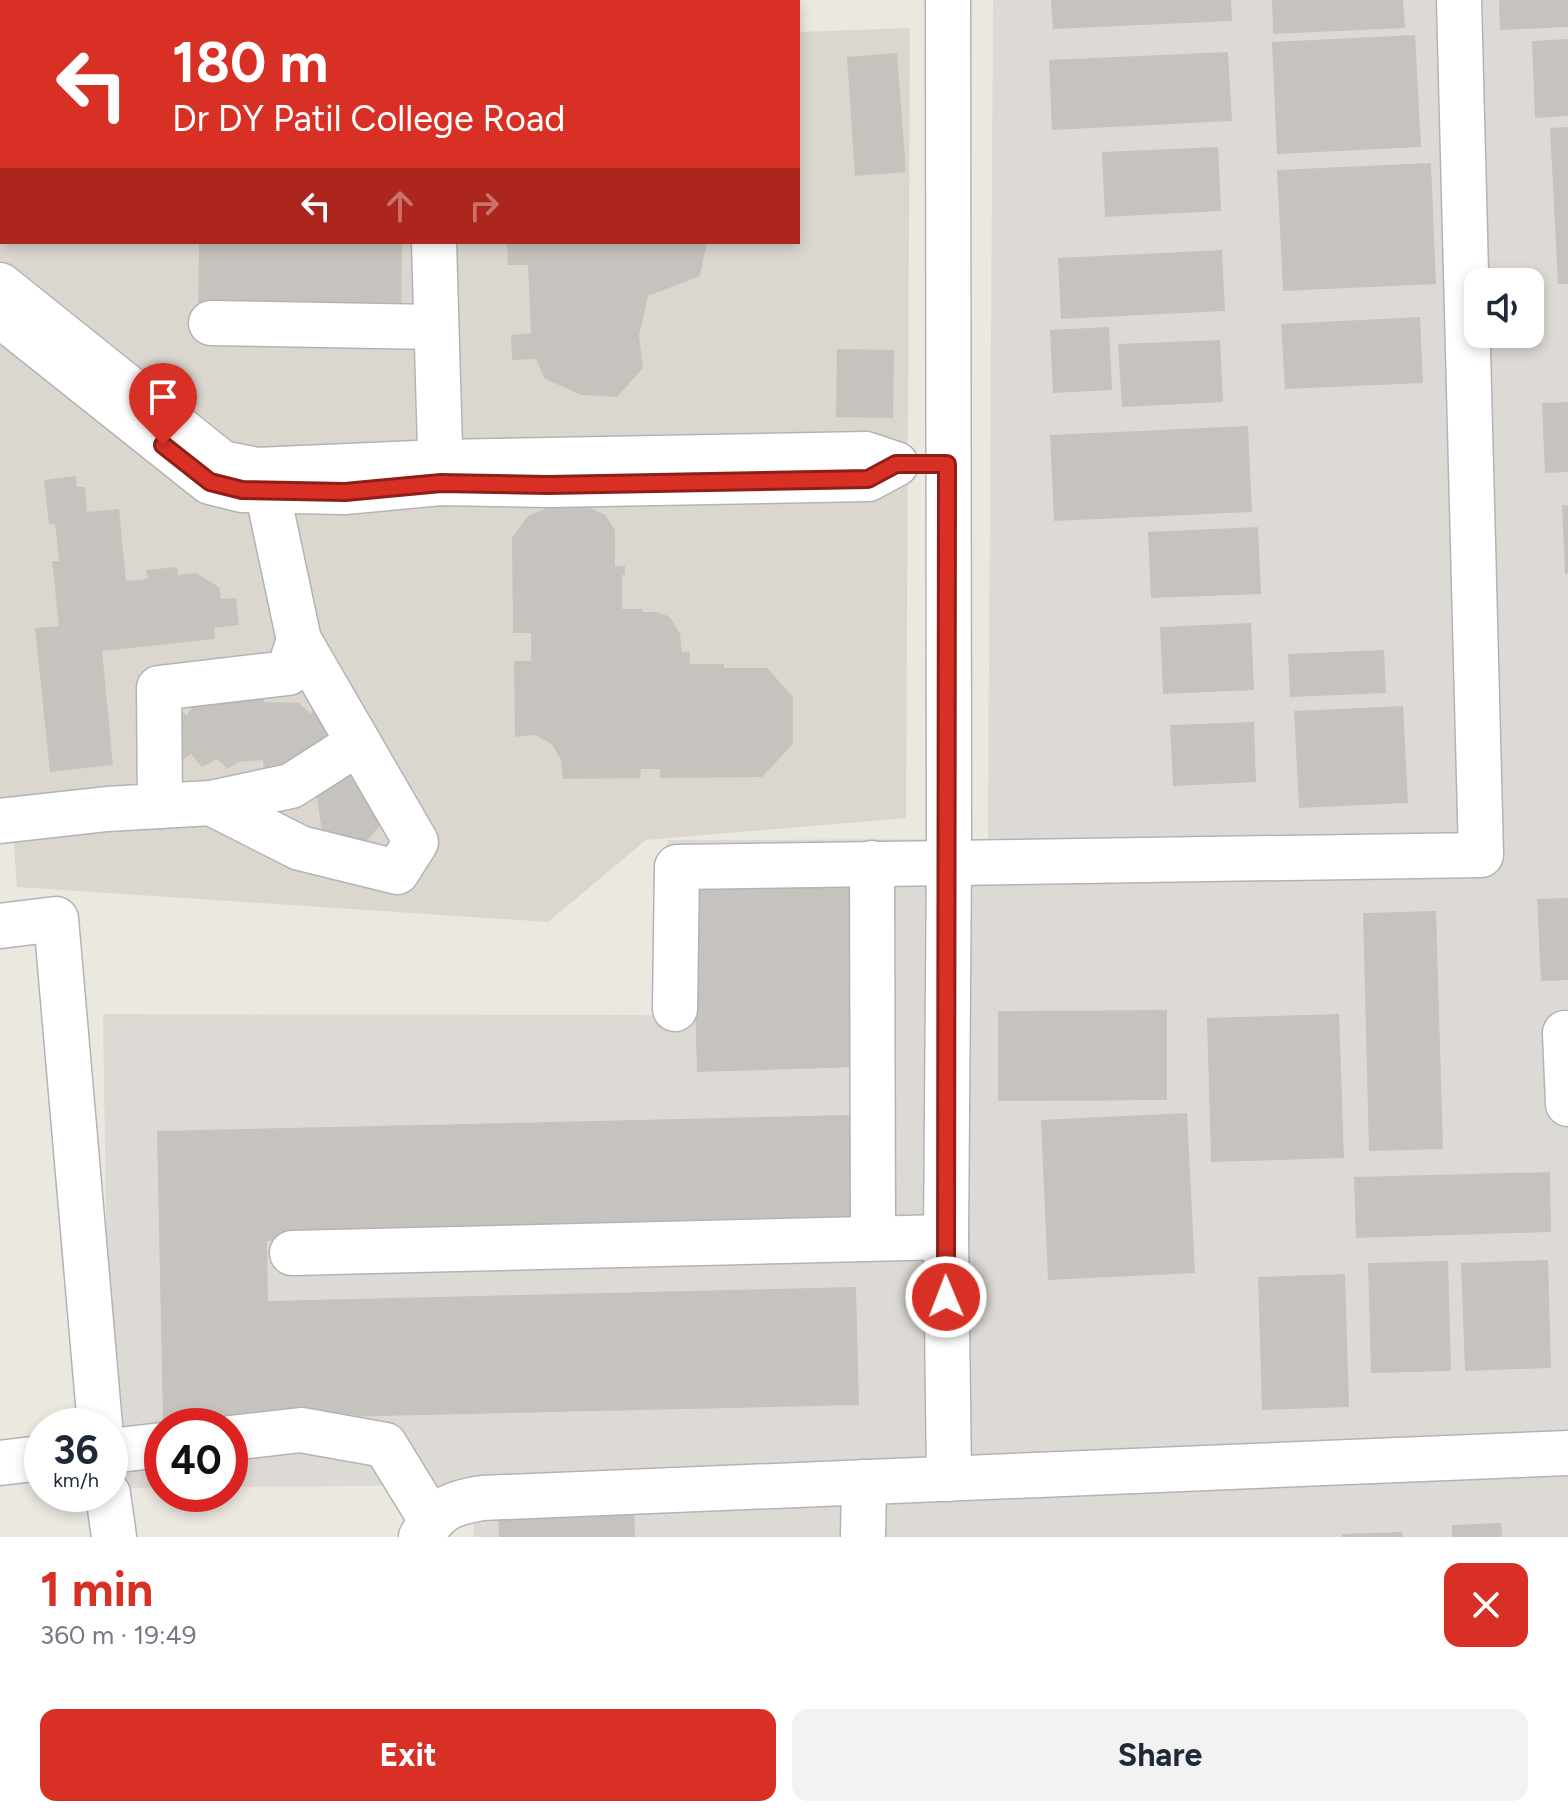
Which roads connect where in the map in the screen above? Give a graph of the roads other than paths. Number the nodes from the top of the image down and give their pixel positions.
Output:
1 (948, 0) edge
2 (1459, 0) edge
3 (434, 244) edge
4 (0, 285) edge
5 (0, 315) edge
6 (211, 323) dead end
7 (435, 327) junction
8 (947, 464) junction
9 (440, 473) junction
10 (269, 484) junction
11 (299, 640) junction
12 (358, 743) junction
13 (211, 803) junction
14 (160, 806) junction
15 (0, 821) edge
16 (949, 861) junction
17 (872, 863) junction
18 (13, 924) edge
19 (675, 1009) dead end
20 (1565, 1033) dead end
21 (1568, 1104) edge
22 (946, 1237) junction
23 (873, 1238) junction
24 (292, 1253) dead end
25 (78, 1408) edge
26 (98, 1408) edge
27 (248, 1436) edge
28 (1568, 1453) edge
29 (949, 1479) junction
30 (864, 1482) junction
31 (92, 1512) edge
32 (111, 1512) edge
33 (426, 1529) edge
34 (95, 1537) edge
35 (114, 1537) edge
36 (863, 1537) edge

1 - 8 street
2 - 16 street
3 - 7 street
4 - 10 street
5 - 10 street
6 - 7 street
7 - 9 street
8 - 9 street
8 - 16 street
9 - 10 street
10 - 11 street
11 - 12 street
11 - 14 street
12 - 13 street
12 - 13 street
13 - 14 street
14 - 15 street
16 - 17 street
16 - 22 street
17 - 19 street
17 - 23 street
18 - 25 street
18 - 26 street
20 - 21 street
22 - 23 street
22 - 29 street
23 - 24 street
27 - 33 street
28 - 29 street
29 - 30 street
30 - 33 street
30 - 36 street
31 - 34 street
32 - 35 street

